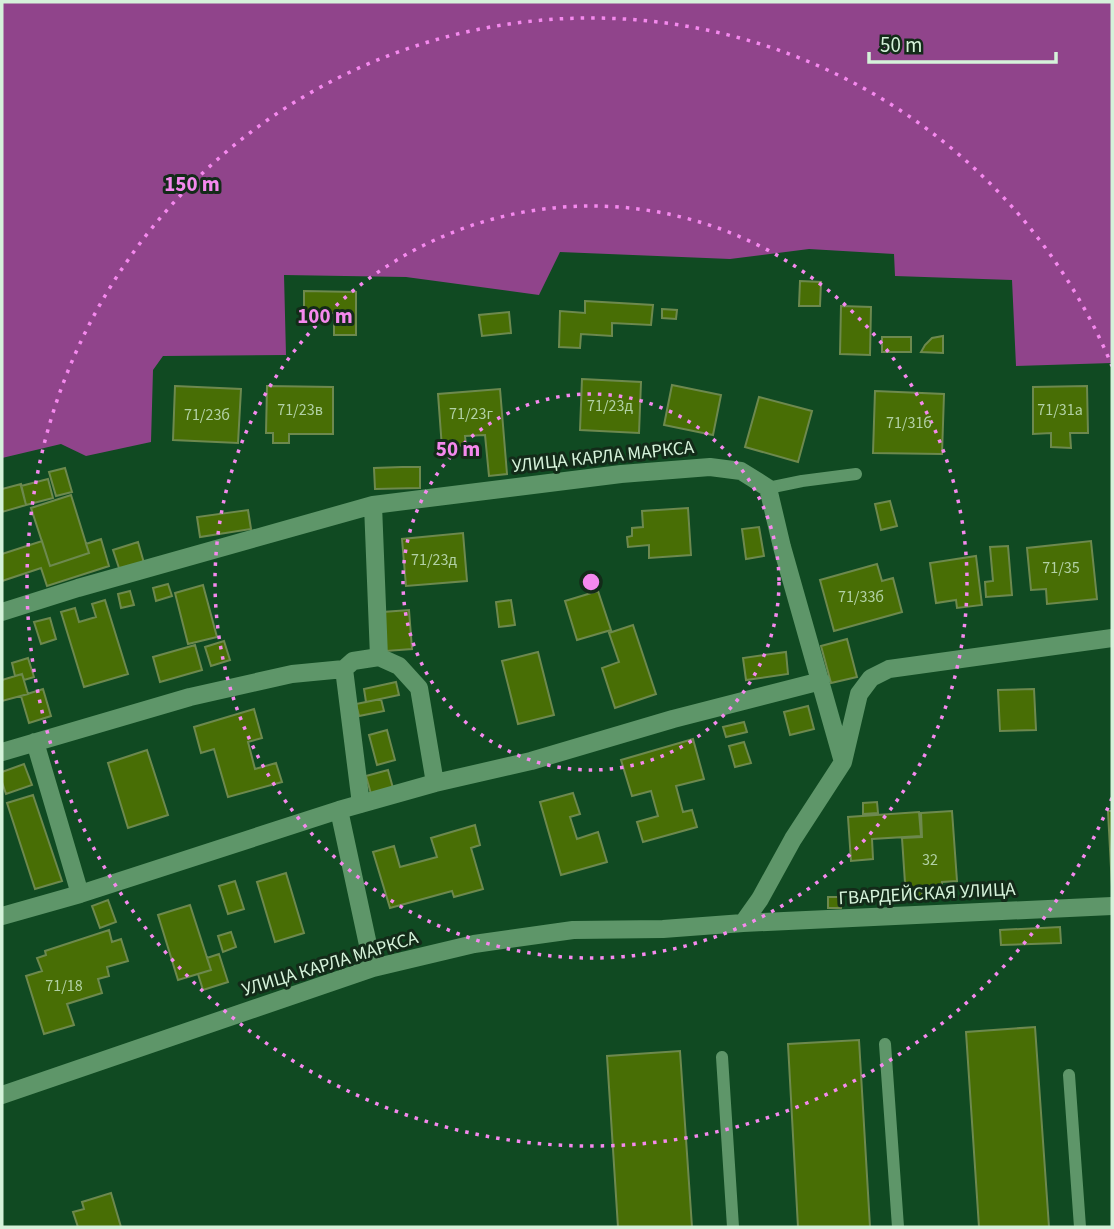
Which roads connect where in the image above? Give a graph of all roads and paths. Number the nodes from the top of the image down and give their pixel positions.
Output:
1 (856, 474) dead end
2 (768, 488) junction
3 (373, 505) junction
4 (2, 612) edge
5 (1112, 638) edge
6 (379, 657) junction
7 (344, 669) junction
8 (821, 681) junction
9 (35, 742) junction
10 (2, 752) edge
11 (843, 762) junction
12 (435, 783) junction
13 (361, 804) junction
14 (339, 810) junction
15 (80, 894) junction
16 (1112, 906) edge
17 (2, 916) edge
18 (743, 923) junction
19 (373, 968) junction
20 (885, 1044) dead end
21 (722, 1057) dead end
22 (1069, 1075) dead end
23 (2, 1095) edge
24 (733, 1227) edge
25 (898, 1227) edge
26 (1080, 1227) edge

1 - 2 lane
2 - 3 street, УЛИЦА КАРЛА МАРКСА
2 - 8 street
3 - 4 street, УЛИЦА КАРЛА МАРКСА
3 - 6 street
5 - 11 street
6 - 7 street
6 - 12 street
7 - 9 street
7 - 13 street
8 - 11 street
8 - 12 street
9 - 10 street
9 - 15 street
11 - 18 street
12 - 13 street
13 - 14 street
14 - 15 street
14 - 19 street
15 - 17 street
16 - 18 street, ГВАРДЕЙСКАЯ УЛИЦА
18 - 19 street, УЛИЦА КАРЛА МАРКСА
19 - 23 street, УЛИЦА КАРЛА МАРКСА
20 - 25 lane
21 - 24 lane
22 - 26 lane

